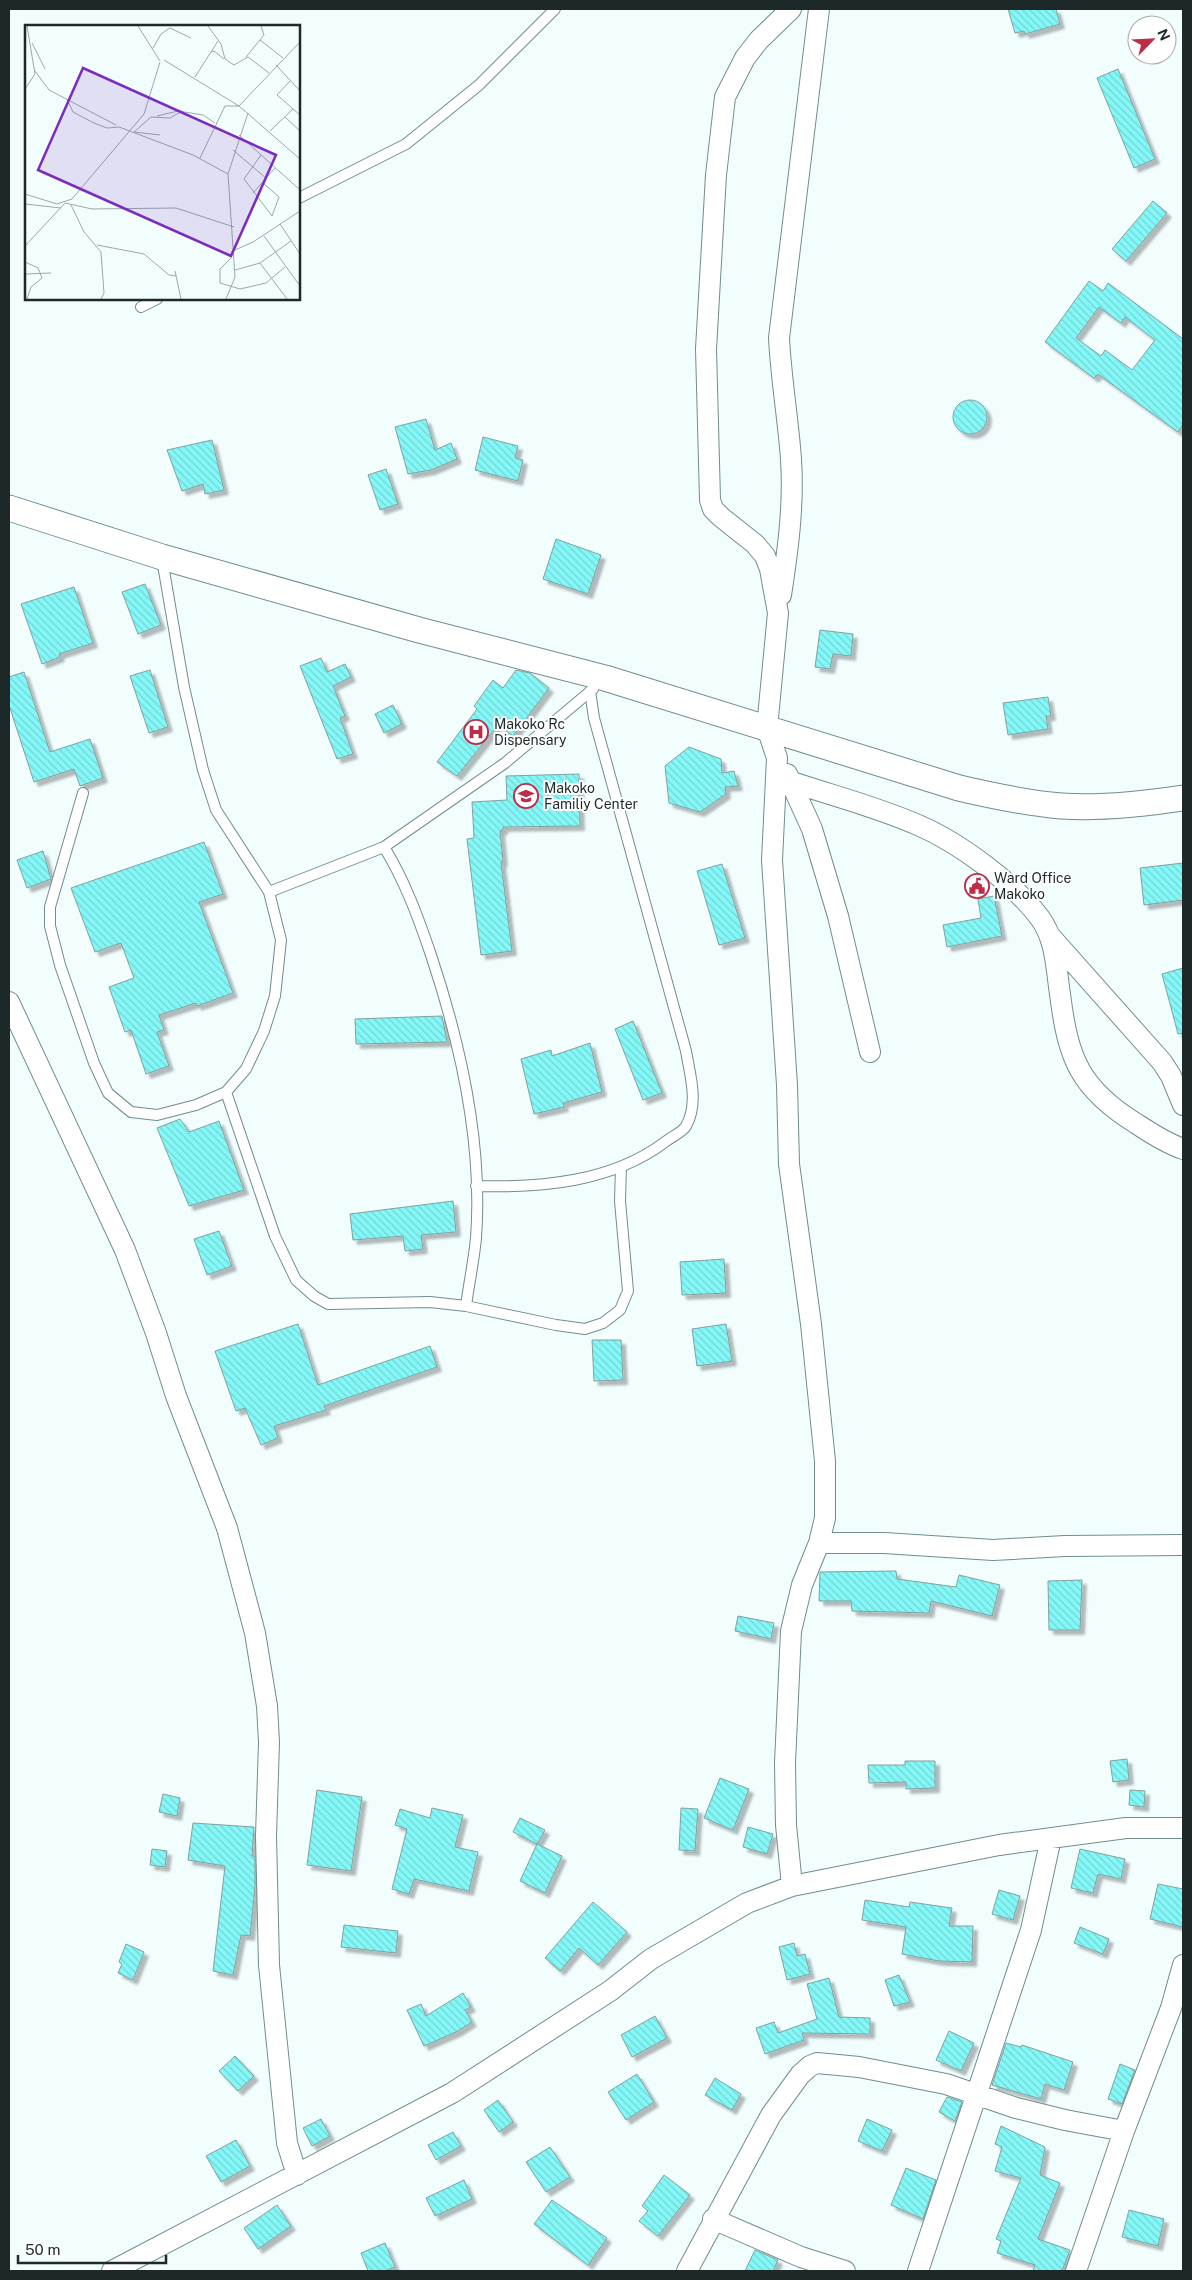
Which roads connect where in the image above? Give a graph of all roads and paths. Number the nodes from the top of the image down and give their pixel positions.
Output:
1 (555, 9) edge
2 (791, 9) edge
3 (819, 9) edge
4 (300, 197) edge
5 (155, 300) edge
6 (141, 307) dead end
7 (9, 508) edge
8 (162, 557) junction
9 (778, 613) junction
10 (598, 685) junction
11 (767, 728) junction
12 (777, 758) junction
13 (792, 782) junction
14 (83, 793) dead end
15 (1183, 798) edge
16 (384, 847) junction
17 (269, 892) junction
18 (1050, 936) junction
19 (9, 1002) edge
20 (870, 1052) dead end
21 (226, 1092) junction
22 (1183, 1105) edge
23 (1183, 1149) edge
24 (621, 1167) junction
25 (476, 1186) junction
26 (466, 1306) junction
27 (819, 1543) junction
28 (1183, 1545) edge
29 (1183, 1828) edge
30 (1051, 1838) junction
31 (792, 1886) junction
32 (1183, 1965) edge
33 (976, 2095) junction
34 (1124, 2131) junction
35 (297, 2174) junction
36 (713, 2219) junction
37 (112, 2271) edge
38 (686, 2271) edge
39 (845, 2271) edge
40 (918, 2271) edge
41 (1076, 2271) edge

1 - 4 lane
2 - 9 street
3 - 9 street
5 - 6 lane
7 - 8 street
8 - 10 street
8 - 17 lane
9 - 11 street
10 - 11 street
10 - 16 lane
10 - 24 lane
11 - 12 street
11 - 15 street
12 - 13 street
12 - 27 street
13 - 18 street
13 - 20 street
14 - 21 lane
16 - 17 lane
16 - 25 lane
17 - 21 lane
18 - 22 street
18 - 23 street
19 - 35 street
21 - 26 lane
24 - 25 lane
24 - 26 lane
25 - 26 lane
27 - 28 street
27 - 31 street
29 - 30 street
30 - 31 street
30 - 33 street
31 - 35 street
32 - 34 street
33 - 34 street
33 - 36 street
33 - 40 street
34 - 41 street
35 - 37 street
36 - 38 street
36 - 39 street

